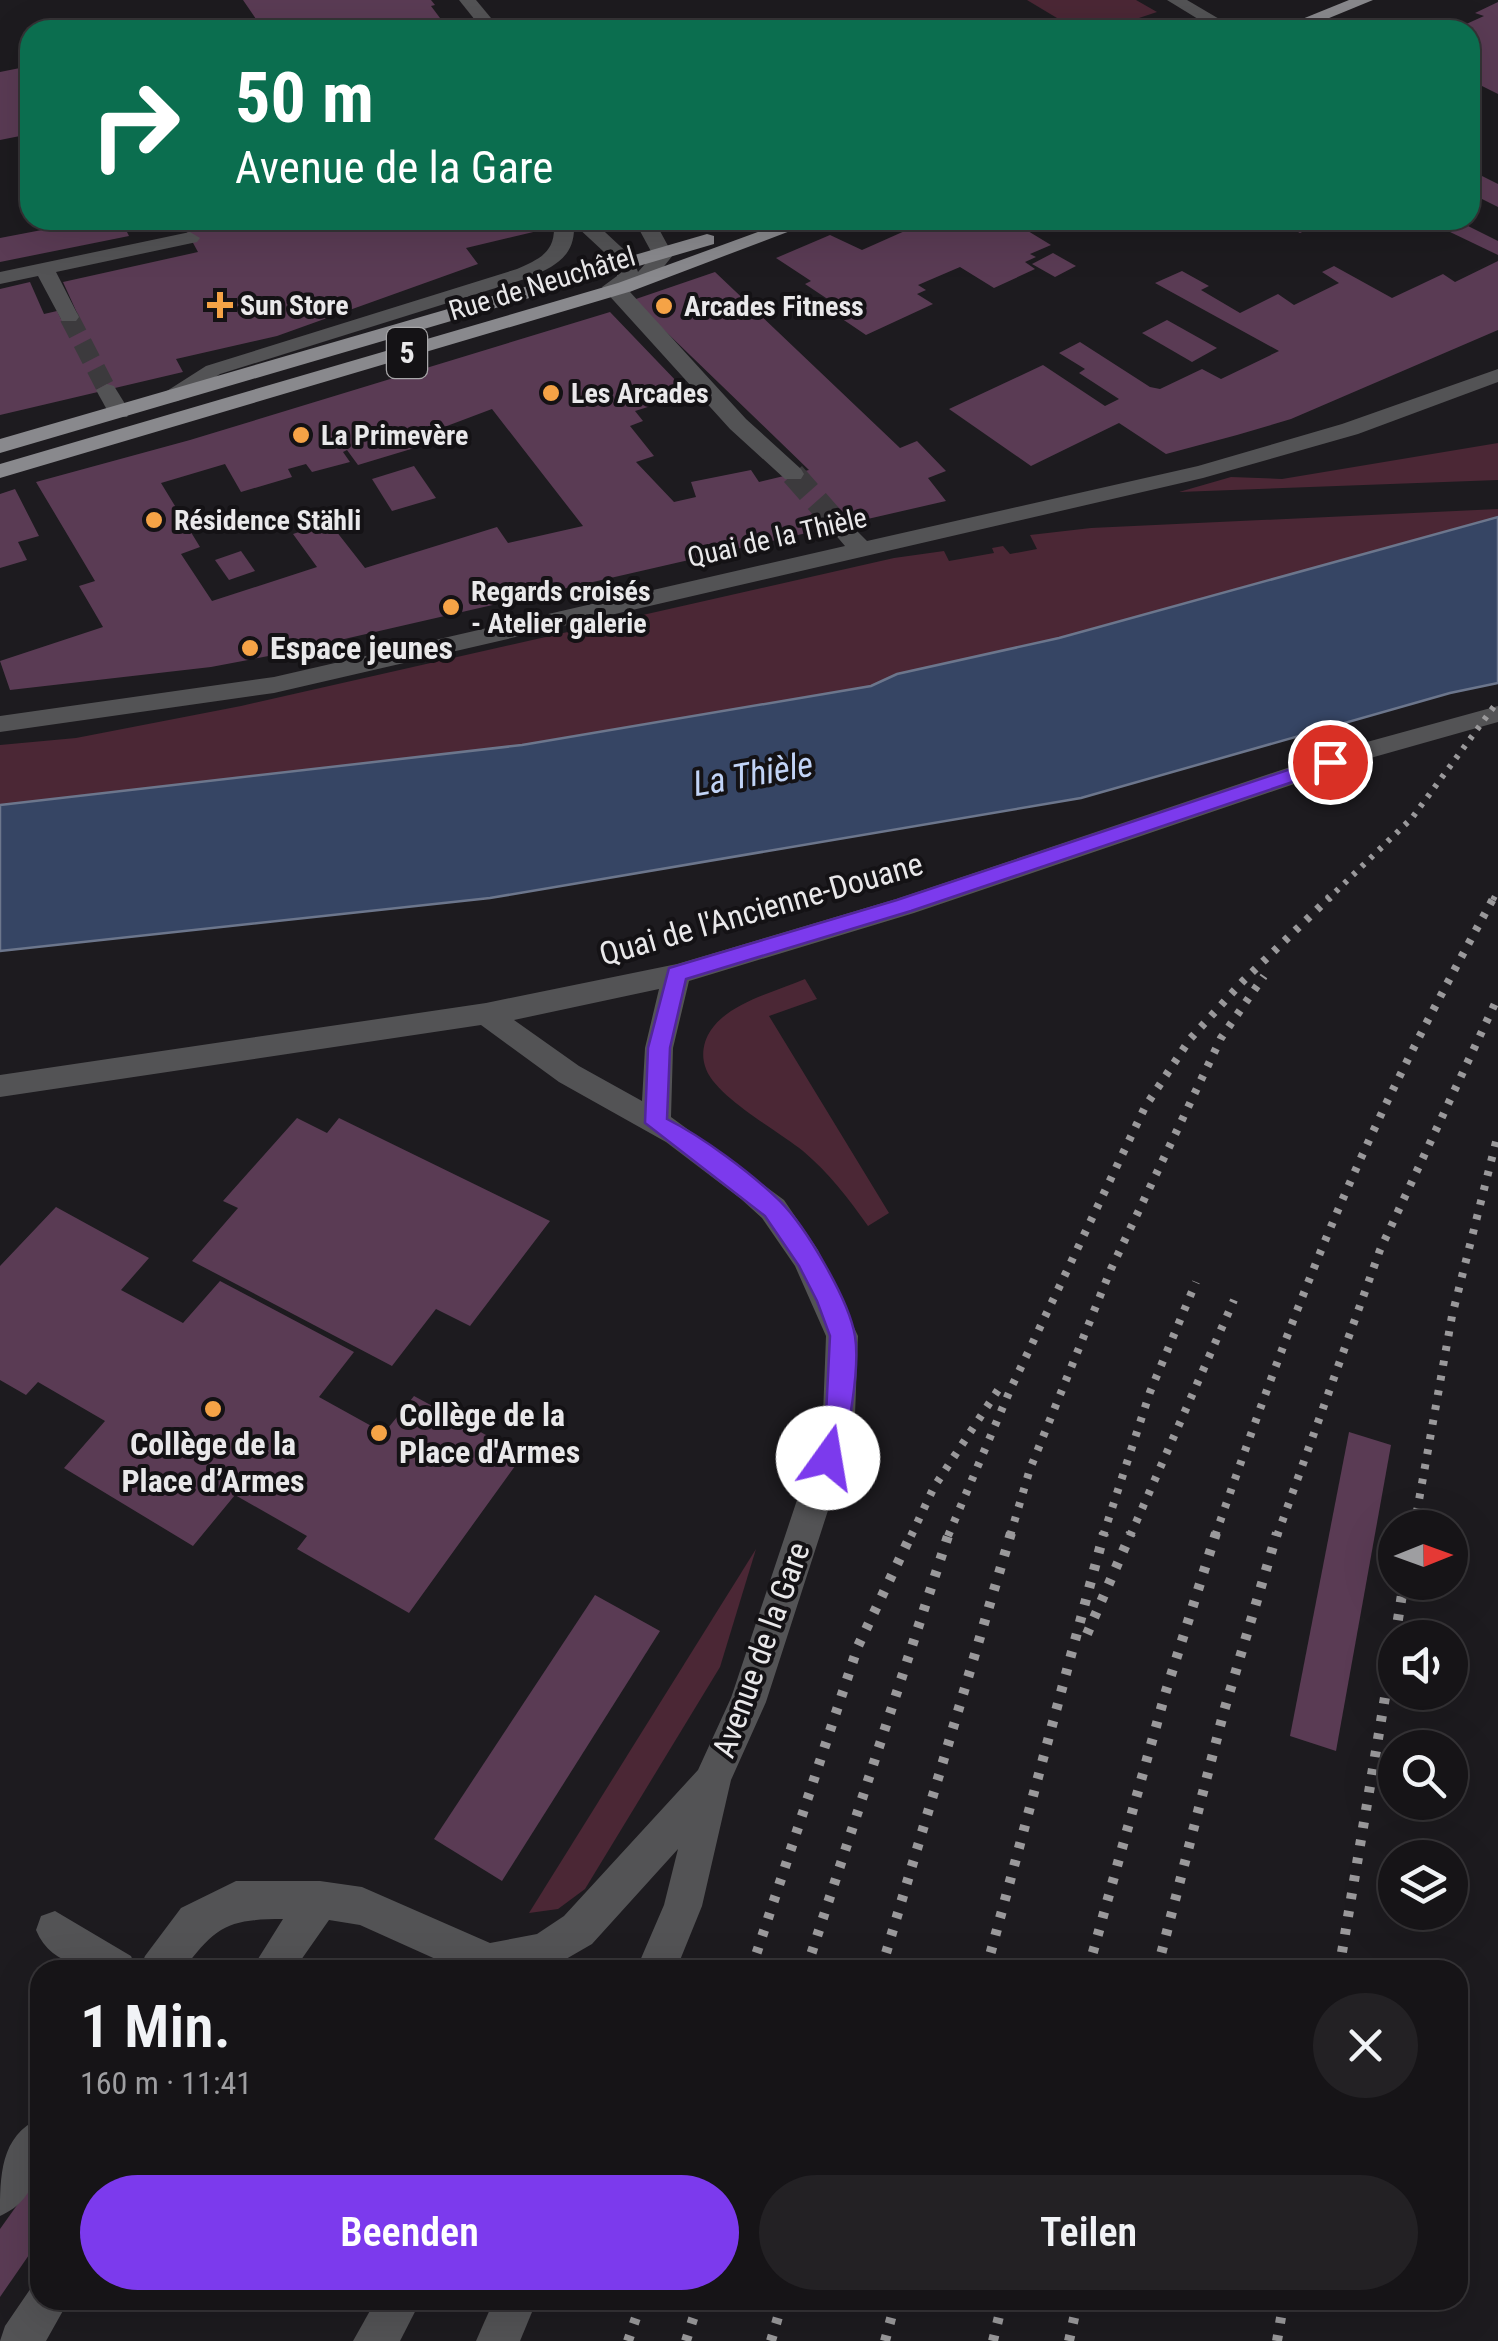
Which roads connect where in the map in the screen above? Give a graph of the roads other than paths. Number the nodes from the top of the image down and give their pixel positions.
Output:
1 (467, 0) edge
2 (1175, 0) edge
3 (1365, 0) edge
4 (484, 20) edge
5 (1211, 20) edge
6 (1311, 20) edge
7 (571, 230) edge
8 (582, 230) edge
9 (650, 230) edge
10 (741, 230) edge
11 (781, 230) edge
12 (190, 238) dead end
13 (662, 252) junction
14 (626, 262) junction
15 (45, 268) junction
16 (0, 278) edge
17 (614, 290) junction
18 (69, 317) tunnel mouth
19 (1498, 374) edge
20 (108, 390) tunnel mouth
21 (170, 396) junction
22 (119, 412) junction
23 (0, 446) edge
24 (0, 472) edge
25 (793, 474) tunnel mouth
26 (838, 525) tunnel mouth
27 (860, 548) junction
28 (1498, 714) edge
29 (0, 724) edge
30 (677, 974) junction
31 (486, 1014) junction
32 (7, 1082) edge
33 (656, 1123) junction
34 (713, 1778) junction
35 (320, 1900) junction
36 (55, 1930) dead end
37 (102, 1960) edge
38 (166, 1960) edge
39 (277, 1960) edge
40 (478, 1960) edge
41 (514, 1960) edge
42 (660, 1960) edge
43 (30, 2152) edge
44 (0, 2194) edge
45 (41, 2310) edge
46 (394, 2310) edge
47 (512, 2310) edge
48 (20, 2341) edge
49 (376, 2341) edge
50 (498, 2341) edge

1 - 4 street
2 - 5 street
3 - 6 main road
7 - 21 street
8 - 14 street
9 - 13 street
10 - 13 main road, Rue de Neuchâtel / 5
11 - 17 main road, Rue de Neuchâtel / 5
12 - 15 street
13 - 14 main road, Rue de Neuchâtel / 5
13 - 17 street
14 - 17 street
14 - 21 main road, Rue de Neuchâtel / 5
15 - 16 street
15 - 18 street
17 - 24 main road, Rue de Neuchâtel / 5
17 - 25 street
19 - 27 street, Quai de la Thièle
20 - 22 street
21 - 22 main road, Rue de Neuchâtel / 5
22 - 23 main road, Rue de Neuchâtel / 5
26 - 27 street
27 - 29 street, Quai de la Thièle
28 - 30 street, Quai de l'Ancienne-Douane
30 - 31 street, Quai de l'Ancienne-Douane
30 - 33 street
31 - 32 street, Quai de l'Ancienne-Douane
31 - 33 street, Avenue de la Gare
33 - 34 street, Avenue de la Gare
34 - 41 street, Avenue de la Gare
34 - 42 street, Avenue de la Gare
35 - 38 street, Avenue de la Gare
35 - 39 street
35 - 40 street, Avenue de la Gare
36 - 37 street
43 - 44 street
45 - 48 street
46 - 49 street
47 - 50 street

